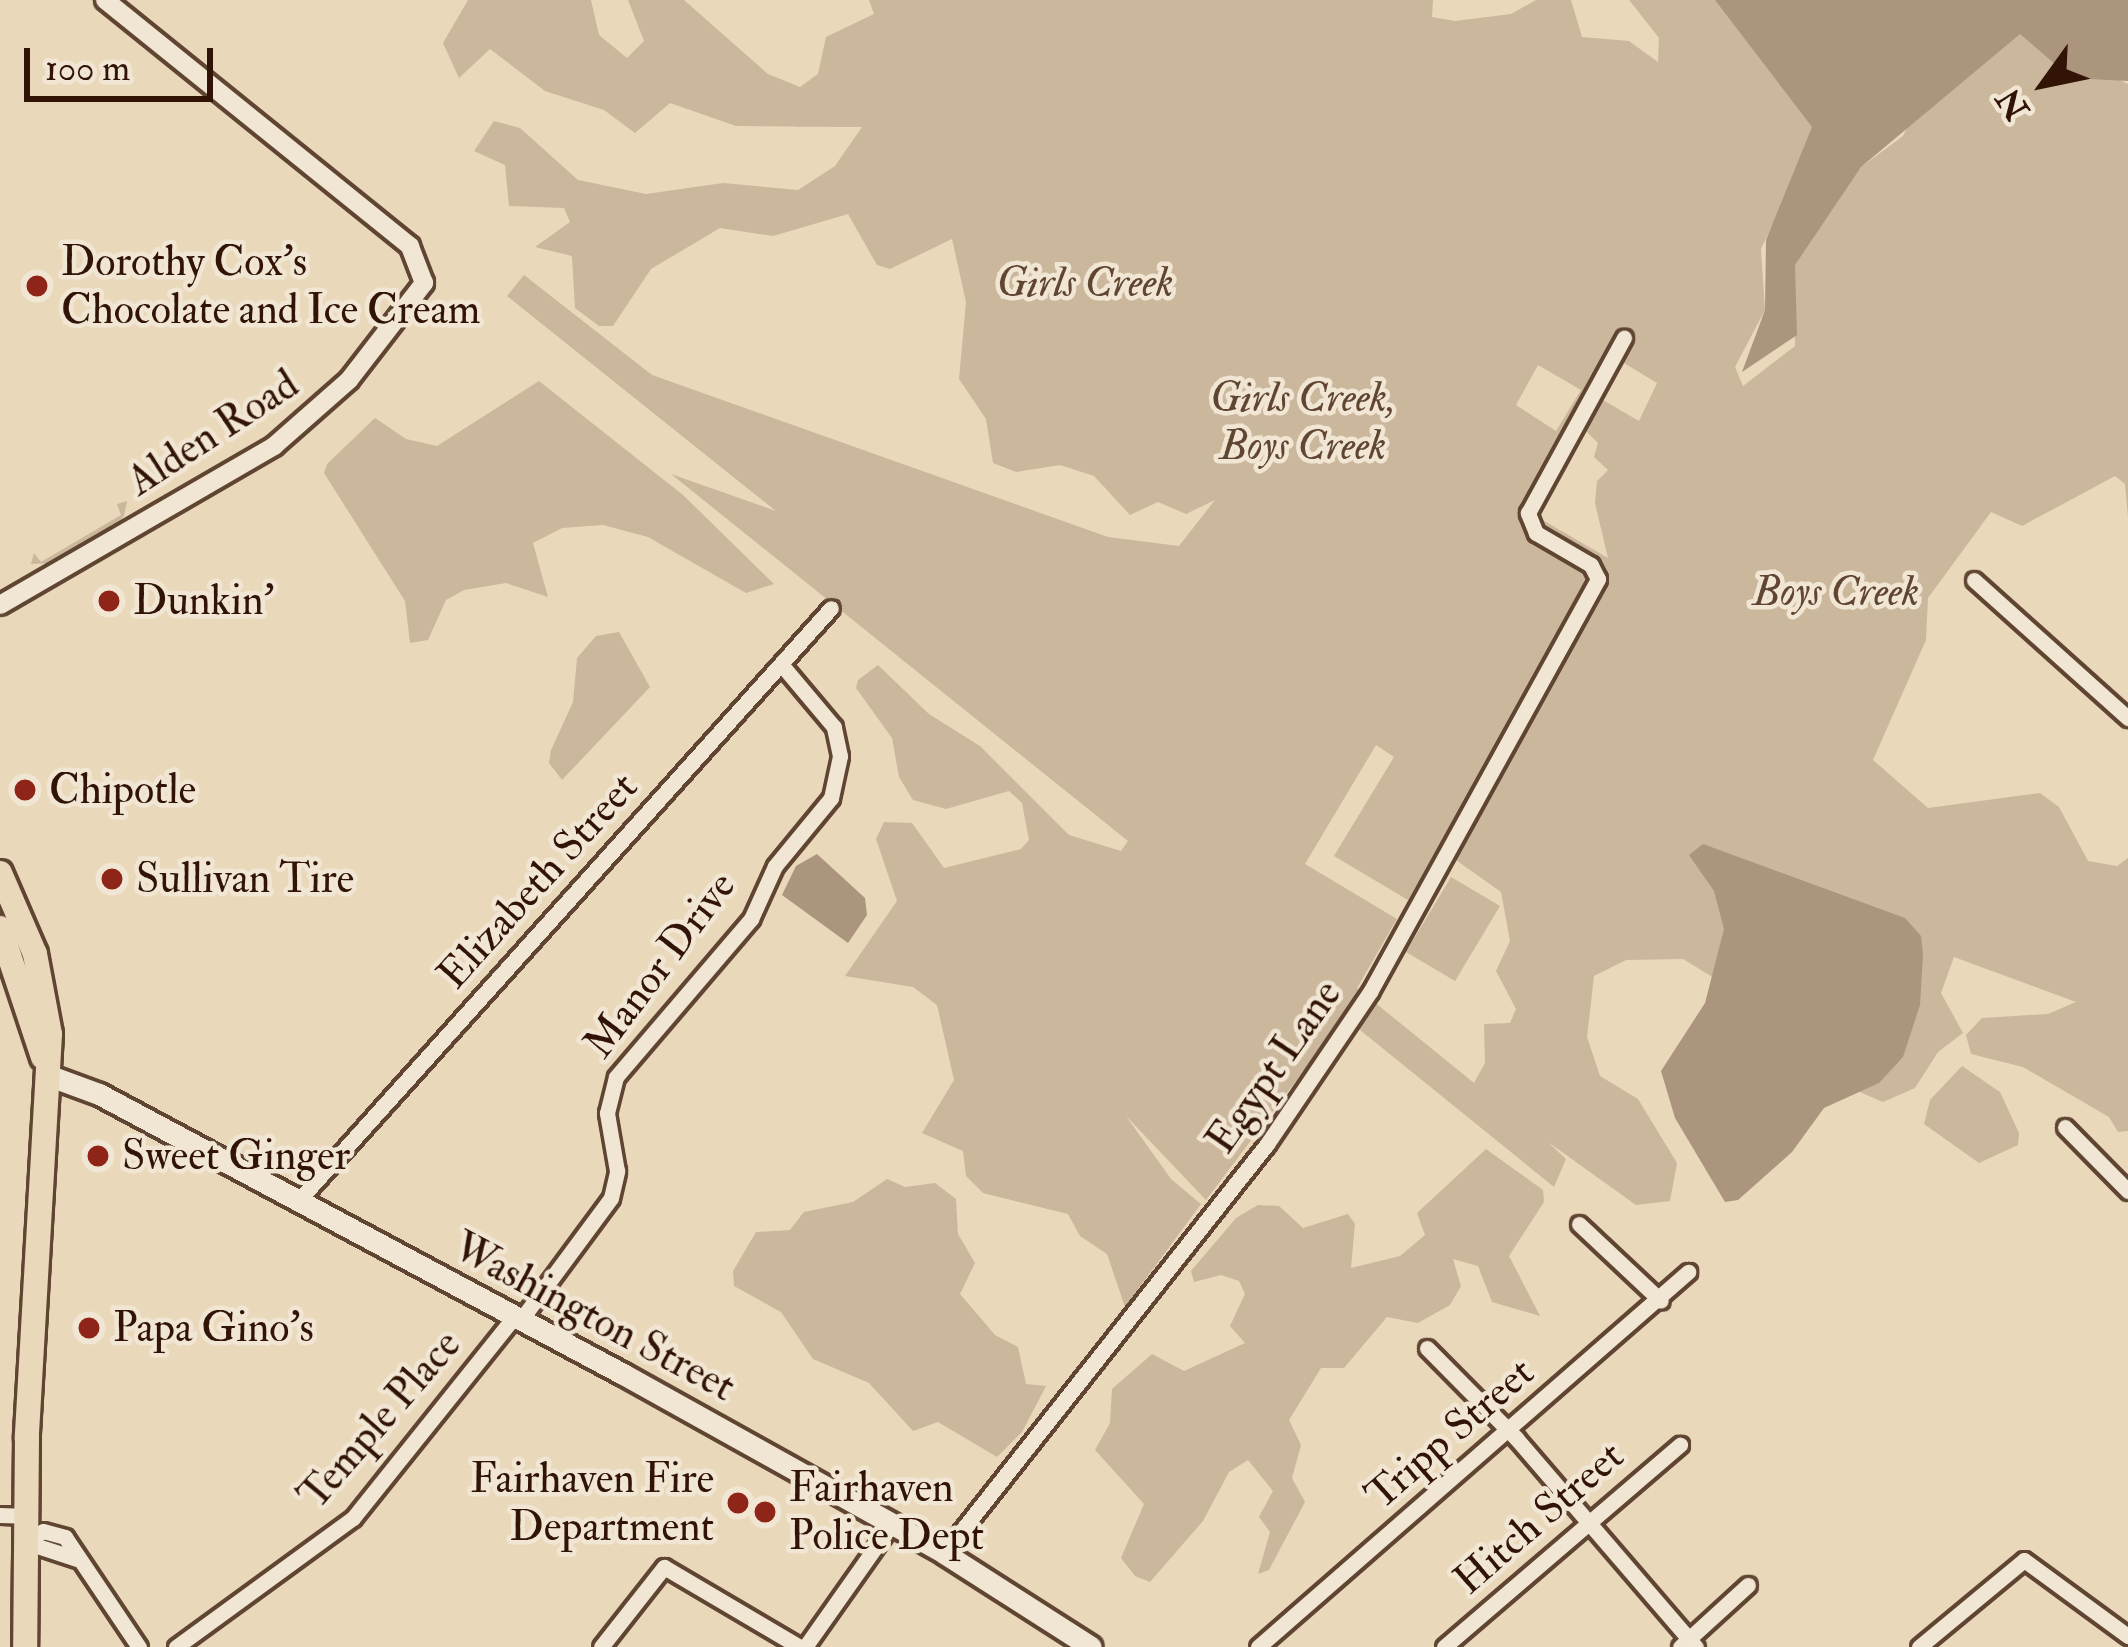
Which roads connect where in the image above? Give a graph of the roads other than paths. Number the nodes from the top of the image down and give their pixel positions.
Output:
1 (105, 0) edge
2 (1624, 338) dead end
3 (1973, 580) dead end
4 (0, 605) edge
5 (831, 608) dead end
6 (781, 664) junction
7 (2128, 718) edge
8 (0, 873) edge
9 (0, 928) edge
10 (50, 1076) junction
11 (2065, 1127) dead end
12 (2128, 1191) edge
13 (298, 1201) junction
14 (1579, 1224) dead end
15 (1688, 1273) dead end
16 (1661, 1301) junction
17 (517, 1319) junction
18 (1427, 1348) dead end
19 (1508, 1432) junction
20 (1680, 1445) dead end
21 (12, 1515) edge
22 (1588, 1522) junction
23 (891, 1525) junction
24 (25, 1542) junction
25 (944, 1553) junction
26 (77, 1558) junction
27 (1748, 1586) dead end
28 (2128, 1636) edge
29 (1941, 1640) edge
30 (1688, 1644) edge
31 (1087, 1646) edge
32 (25, 1647) edge
33 (139, 1647) edge
34 (176, 1647) edge
35 (601, 1647) edge
36 (803, 1647) edge
37 (1258, 1647) edge
38 (1444, 1647) edge
39 (1919, 1647) edge

1 - 4 street, Alden Road
2 - 25 street, Egypt Lane
3 - 7 street
5 - 6 street, Elizabeth Street
6 - 13 street, Elizabeth Street
6 - 17 street, Manor Drive
8 - 10 highway
9 - 10 highway
10 - 13 main road, Washington Street
10 - 21 highway
11 - 12 street
13 - 17 main road, Washington Street
14 - 16 street
15 - 16 street, Tripp Street
16 - 19 street, Tripp Street
17 - 23 main road, Washington Street
17 - 34 street, Temple Place
18 - 19 street
19 - 22 street
19 - 37 street, Tripp Street
20 - 22 street, Hitch Street
21 - 24 highway
22 - 30 street
22 - 38 street, Hitch Street
23 - 25 main road, Washington Street
23 - 36 street
24 - 26 street
24 - 26 street
24 - 32 highway
25 - 31 main road, Washington Street
26 - 33 street
27 - 30 street
28 - 29 street
29 - 39 street
35 - 36 street

